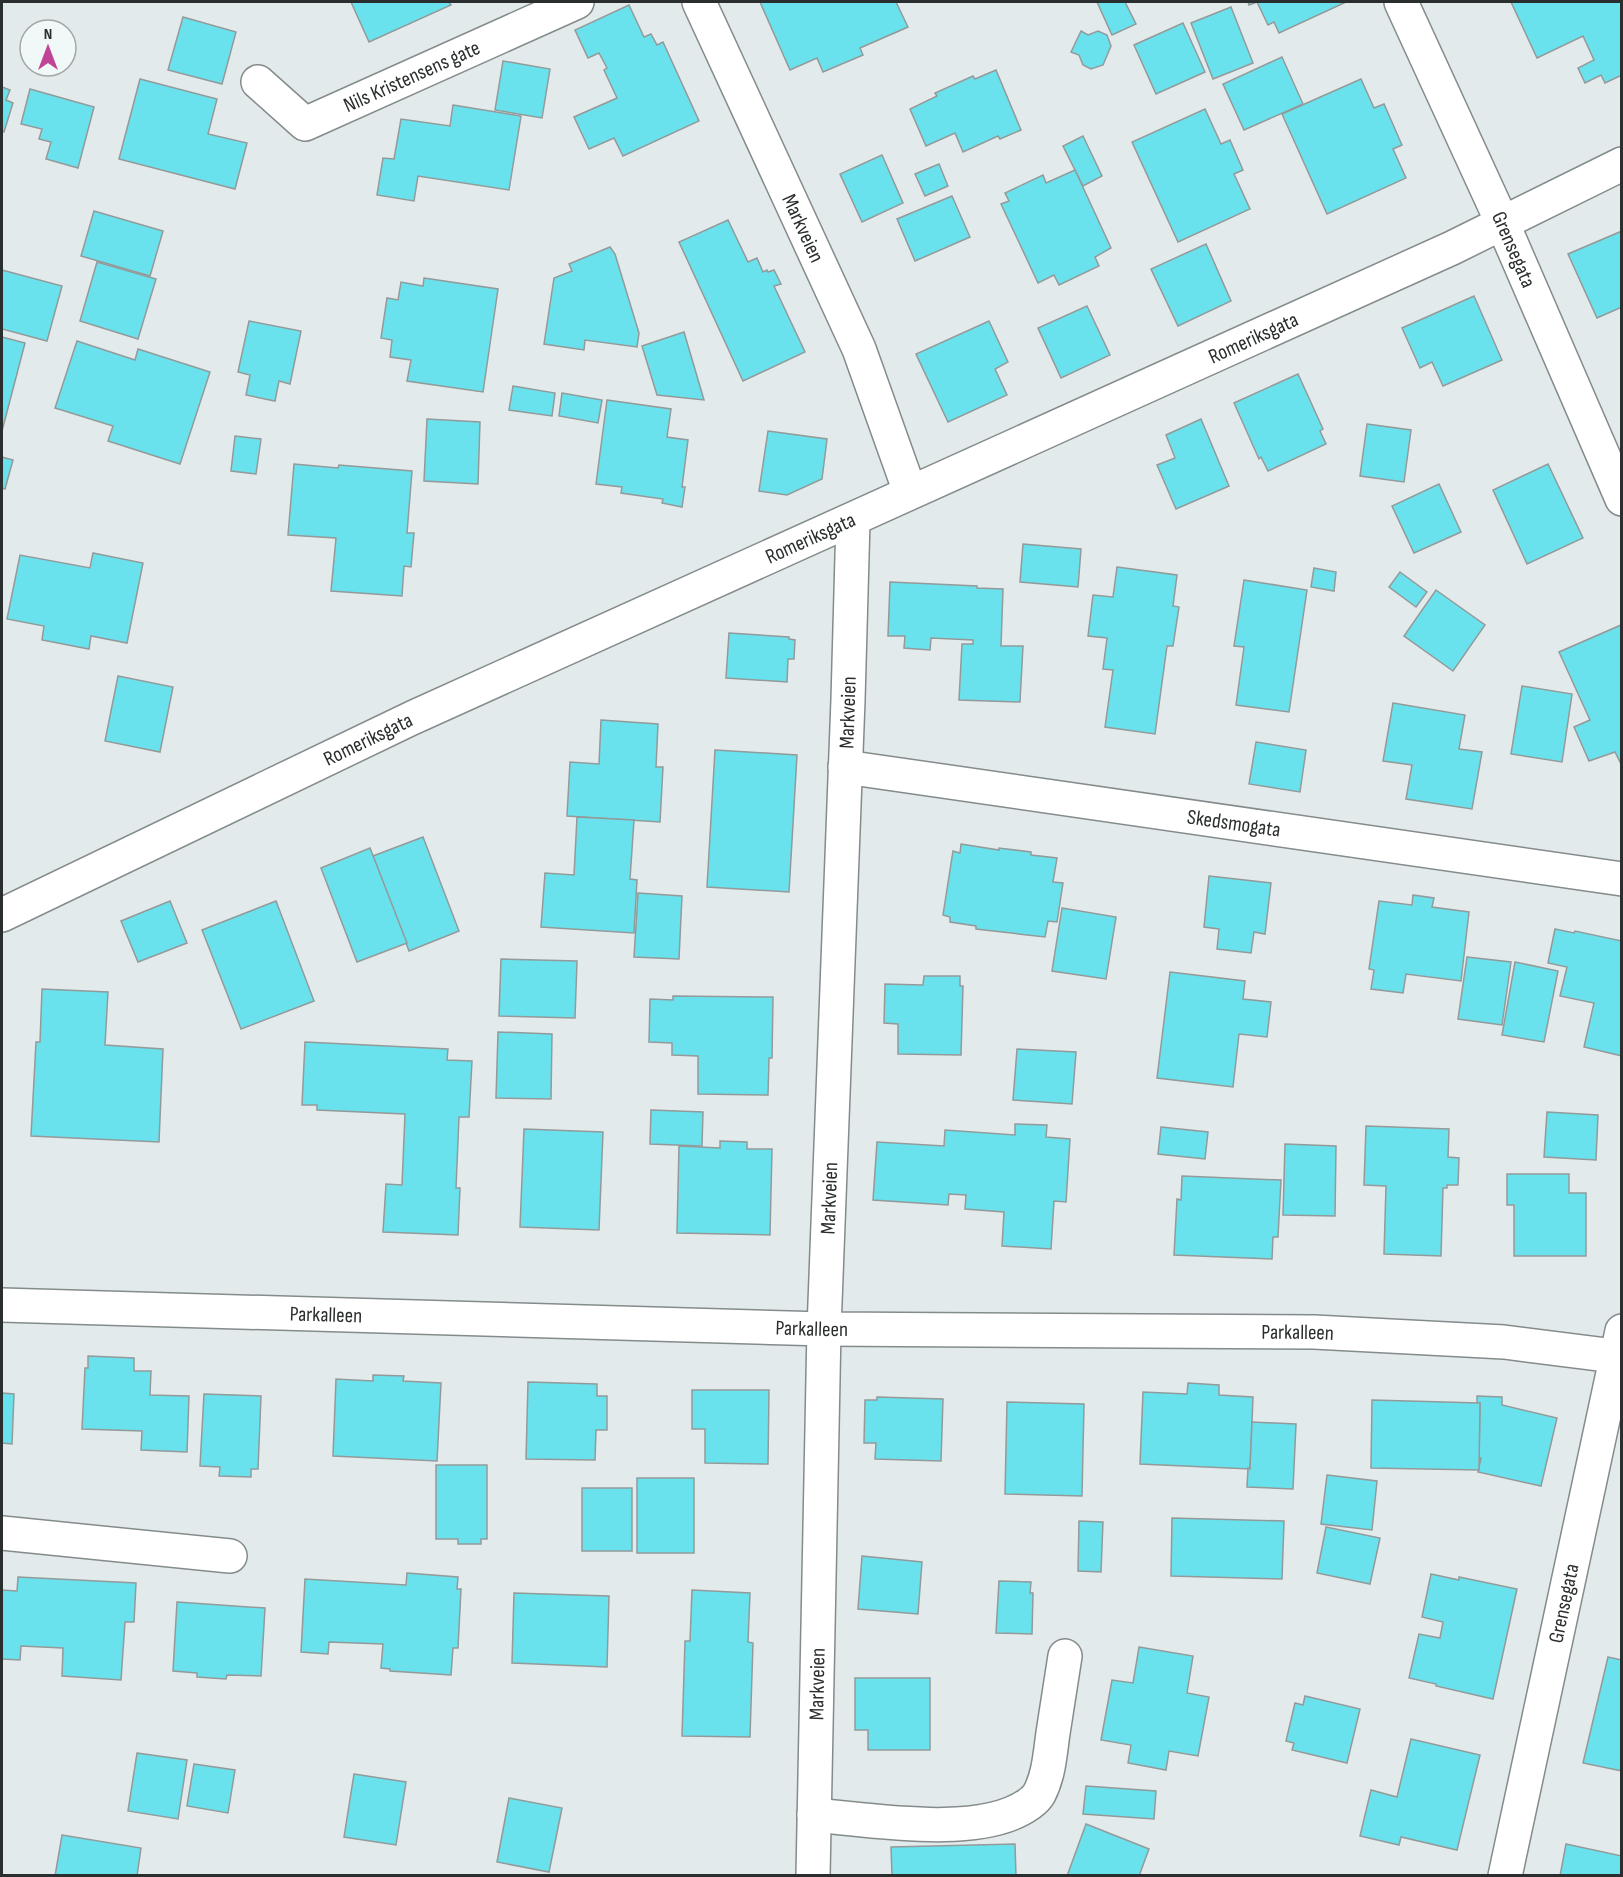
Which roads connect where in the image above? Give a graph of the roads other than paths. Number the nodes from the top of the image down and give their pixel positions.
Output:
1 (577, 2) edge
2 (699, 2) edge
3 (1401, 2) edge
4 (258, 82) dead end
5 (1622, 164) edge
6 (1502, 222) junction
7 (910, 492) junction
8 (1622, 499) edge
9 (853, 520) junction
10 (845, 767) junction
11 (1622, 879) edge
12 (2, 915) edge
13 (2, 1305) edge
14 (824, 1329) junction
15 (1620, 1348) edge
16 (2, 1533) edge
17 (230, 1556) dead end
18 (1065, 1656) dead end
19 (814, 1815) junction
20 (813, 1875) edge
21 (1505, 1875) edge

1 - 4 street, Nils Kristensens gate
2 - 7 street, Markveien
3 - 6 street, Grensegata
5 - 6 street, Romeriksgata
6 - 7 street, Romeriksgata
6 - 8 street, Grensegata
7 - 9 street, Romeriksgata
9 - 10 street, Markveien
9 - 12 street, Romeriksgata
10 - 11 street, Skedsmogata
10 - 14 street, Markveien
13 - 14 street, Parkalleen
14 - 15 street, Parkalleen
14 - 19 street, Markveien
15 - 21 street, Grensegata
16 - 17 street
18 - 19 street
19 - 20 street, Markveien

